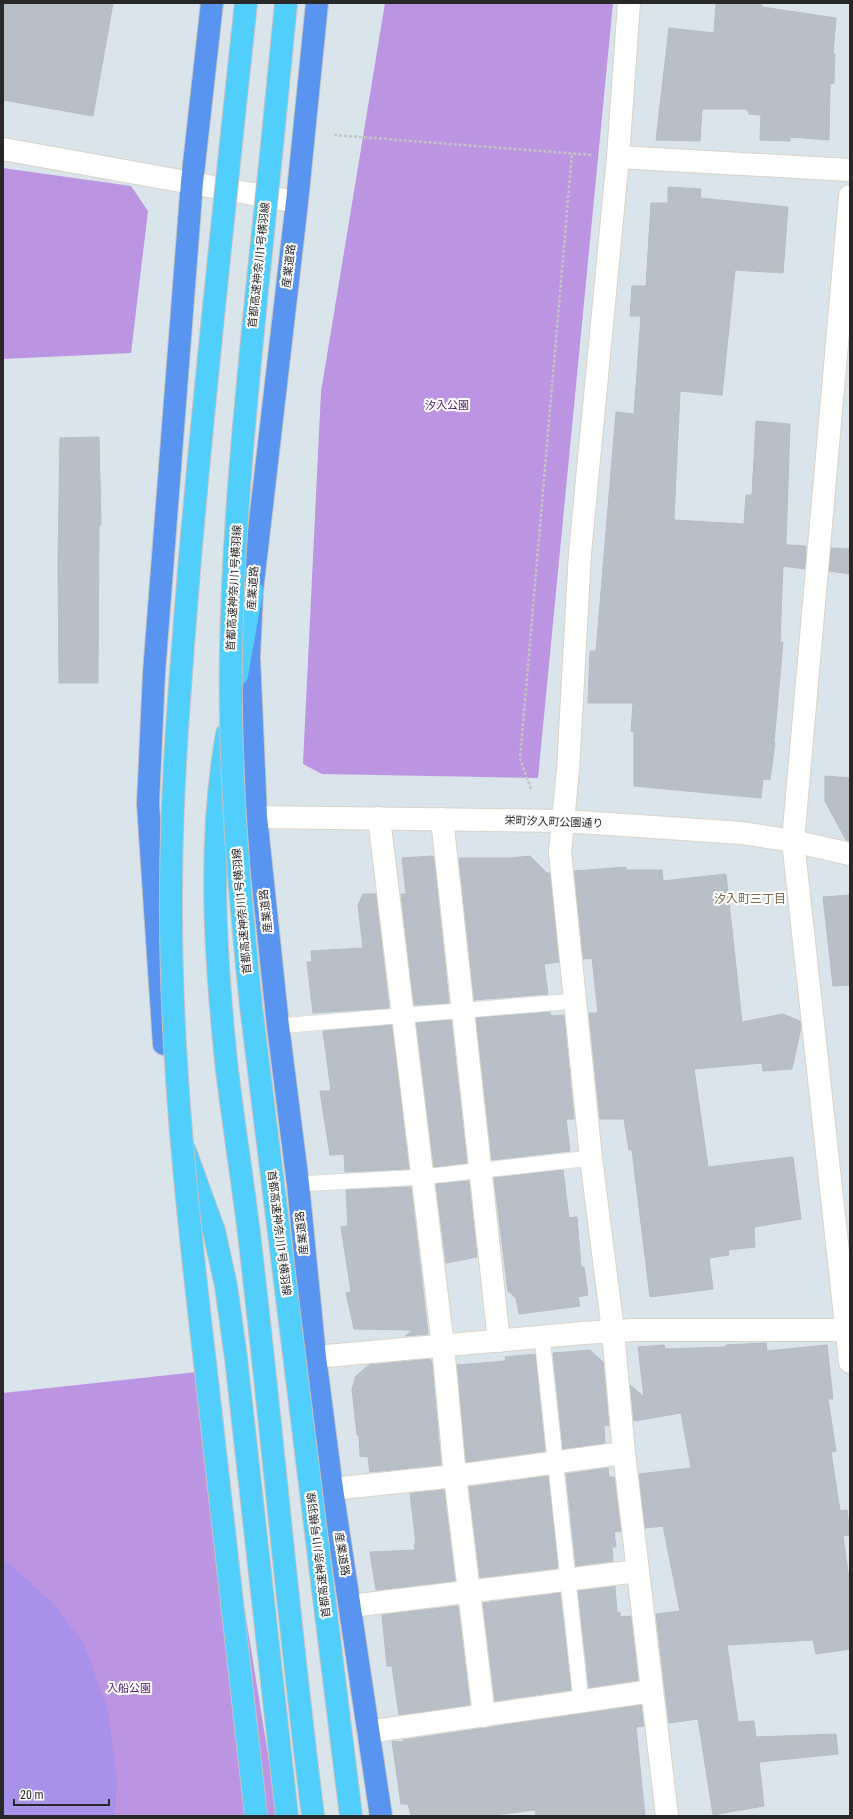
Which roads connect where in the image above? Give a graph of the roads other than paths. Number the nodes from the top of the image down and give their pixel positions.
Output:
1 (212, 3) edge
2 (246, 3) edge
3 (286, 3) edge
4 (318, 3) edge
5 (630, 3) edge
6 (3, 149) edge
7 (618, 157) junction
8 (850, 170) edge
9 (192, 182) junction
10 (850, 196) edge
11 (297, 202) junction
12 (252, 591) junction
13 (256, 817) junction
14 (379, 818) junction
15 (442, 819) junction
16 (564, 821) junction
17 (793, 841) junction
18 (850, 854) edge
19 (575, 1001) junction
20 (463, 1012) junction
21 (403, 1016) junction
22 (278, 1026) junction
23 (170, 1113) junction
24 (591, 1158) junction
25 (480, 1170) junction
26 (422, 1177) junction
27 (298, 1184) junction
28 (848, 1329) edge
29 (613, 1331) junction
30 (542, 1337) junction
31 (499, 1341) junction
32 (443, 1346) junction
33 (315, 1357) junction
34 (850, 1362) edge
35 (624, 1453) junction
36 (554, 1463) junction
37 (455, 1476) junction
38 (332, 1489) junction
39 (638, 1571) junction
40 (568, 1580) junction
41 (468, 1593) junction
42 (351, 1606) junction
43 (652, 1691) junction
44 (581, 1702) junction
45 (484, 1716) junction
46 (368, 1732) junction
47 (255, 1816) edge
48 (287, 1816) edge
49 (313, 1816) edge
50 (351, 1816) edge
51 (381, 1816) edge
52 (667, 1816) edge

1 - 9 main road
2 - 47 highway, bridge
3 - 50 highway, 首都高速神奈川1号横羽線, bridge
4 - 11 main road, 産業道路
5 - 7 street
6 - 9 street
7 - 8 street
7 - 16 street
9 - 11 street
9 - 23 main road
10 - 17 street
11 - 12 main road, 産業道路
12 - 13 main road, 産業道路
12 - 49 highway
13 - 14 street, 栄町汐入町公園通り
13 - 22 main road, 産業道路
14 - 15 street, 栄町汐入町公園通り
14 - 21 street
15 - 16 street, 栄町汐入町公園通り
15 - 20 street
16 - 17 street, 栄町汐入町公園通り
16 - 19 street
17 - 18 street, 栄町汐入町公園通り
17 - 28 street
19 - 20 lane
19 - 24 street
20 - 21 lane
20 - 25 street
21 - 22 lane
21 - 26 street
22 - 27 main road, 産業道路
23 - 47 main road
23 - 48 highway
24 - 25 lane
24 - 29 street
25 - 26 lane
25 - 31 street
26 - 27 lane
26 - 32 street
27 - 33 main road, 産業道路
28 - 29 street
28 - 34 street
29 - 30 street
29 - 35 street
30 - 31 street
30 - 36 lane
31 - 32 street
32 - 33 street
32 - 37 street
33 - 38 main road, 産業道路
35 - 36 street
35 - 39 street
36 - 37 street
36 - 40 lane
37 - 38 street
37 - 41 street
38 - 42 main road, 産業道路
39 - 40 street
39 - 43 street
40 - 41 street
40 - 44 lane
41 - 42 street
41 - 45 street
42 - 46 main road, 産業道路
43 - 44 street
43 - 52 street
44 - 45 street
45 - 46 street
46 - 51 main road, 産業道路

